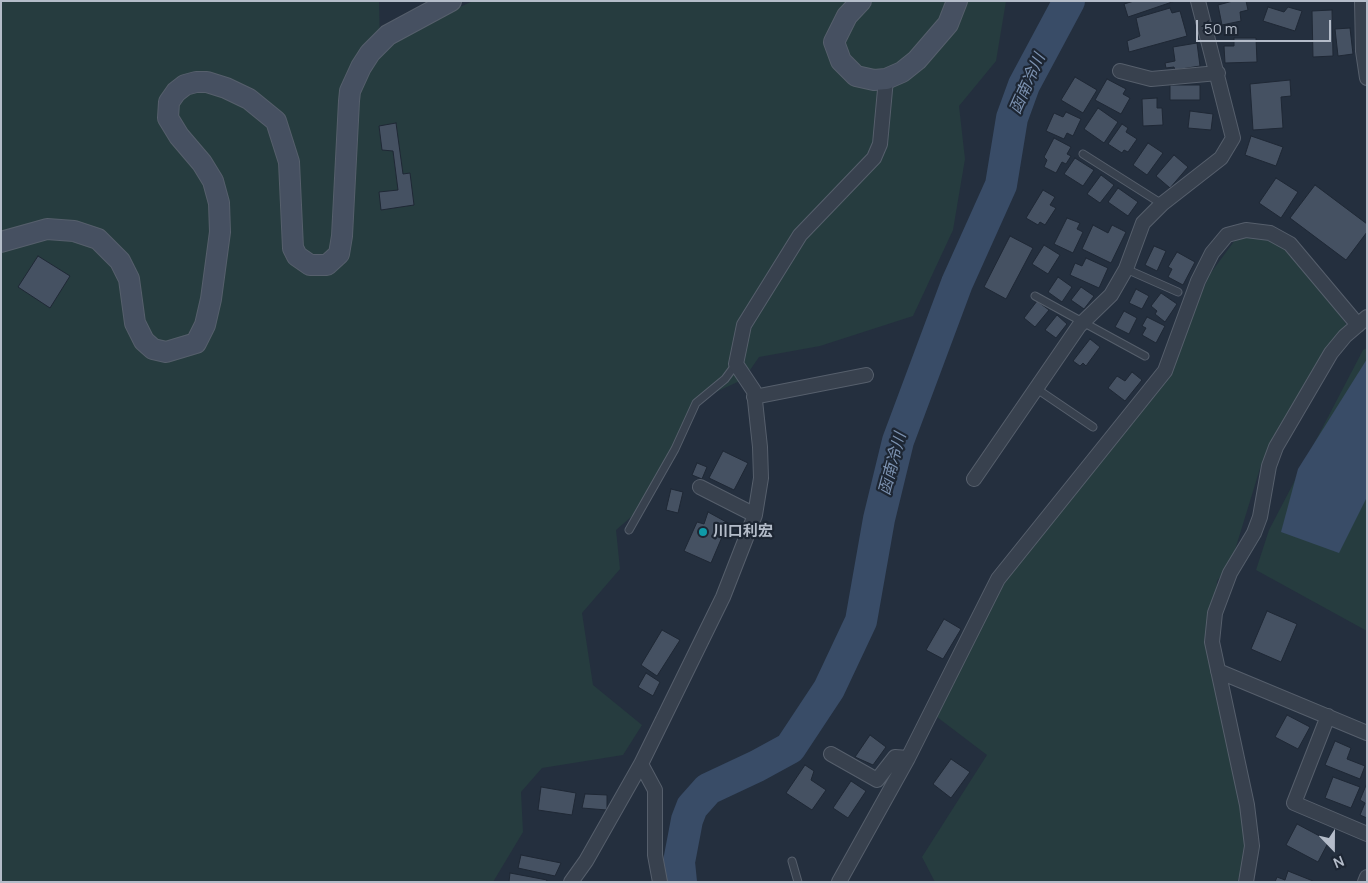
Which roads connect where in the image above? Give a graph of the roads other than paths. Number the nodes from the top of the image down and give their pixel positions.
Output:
1 (452, 1) edge
2 (861, 1) edge
3 (957, 1) edge
4 (1198, 1) edge
5 (1362, 1) edge
6 (1120, 71) dead end
7 (1218, 72) junction
8 (1367, 78) edge
9 (886, 79) junction
10 (1084, 154) dead end
11 (1162, 204) junction
12 (1, 242) edge
13 (1126, 269) junction
14 (1178, 292) dead end
15 (1035, 296) dead end
16 (1363, 321) edge
17 (1083, 322) junction
18 (1145, 356) dead end
19 (736, 364) junction
20 (866, 375) dead end
21 (1036, 390) junction
22 (754, 397) junction
23 (1093, 427) dead end
24 (974, 479) dead end
25 (700, 488) dead end
26 (755, 515) junction
27 (629, 530) dead end
28 (1218, 671) junction
29 (1328, 716) junction
30 (1367, 733) edge
31 (831, 754) dead end
32 (908, 758) junction
33 (641, 764) junction
34 (1367, 834) edge
35 (792, 861) dead end
36 (1367, 877) edge
37 (571, 882) edge
38 (660, 882) edge
39 (798, 882) edge
40 (839, 882) edge
41 (1246, 882) edge
42 (1365, 882) edge

1 - 12 street
2 - 9 street
3 - 9 street
4 - 7 street
5 - 8 street
6 - 7 street
7 - 11 street
9 - 19 street
10 - 11 lane
11 - 13 street
13 - 14 lane
13 - 17 street
15 - 17 lane
16 - 28 street
16 - 32 street
17 - 18 lane
17 - 21 street
19 - 22 street
19 - 27 lane
20 - 22 street
21 - 23 lane
21 - 24 street
22 - 26 street
25 - 26 street
26 - 33 street
28 - 29 street
28 - 41 street
29 - 30 street
29 - 34 street
31 - 32 street
32 - 40 street
33 - 37 street
33 - 38 street
35 - 39 lane
36 - 42 street

